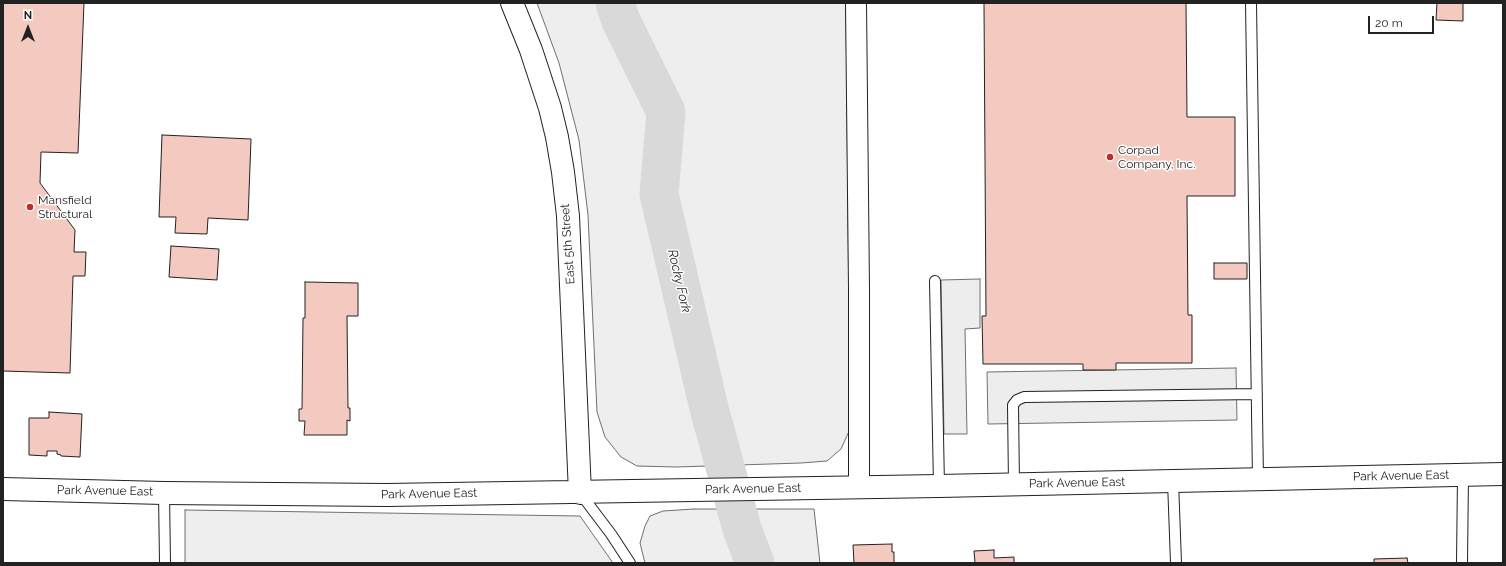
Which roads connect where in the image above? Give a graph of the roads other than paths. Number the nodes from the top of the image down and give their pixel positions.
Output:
1 (512, 3) edge
2 (856, 3) edge
3 (1251, 3) edge
4 (936, 281) dead end
5 (1257, 394) junction
6 (1503, 474) edge
7 (1462, 475) junction
8 (1258, 479) junction
9 (1173, 481) junction
10 (1014, 485) junction
11 (939, 486) junction
12 (859, 487) junction
13 (3, 489) edge
14 (164, 493) junction
15 (580, 493) junction
16 (165, 563) edge
17 (630, 563) edge
18 (1176, 563) edge
19 (1462, 563) edge

1 - 15 main road, East 5th Street
2 - 12 street
3 - 5 lane
4 - 11 lane
5 - 8 lane
5 - 10 lane
6 - 7 main road, Park Avenue East
7 - 8 main road, Park Avenue East
7 - 19 lane
8 - 9 main road, Park Avenue East
9 - 10 main road, Park Avenue East
9 - 18 lane
10 - 11 main road, Park Avenue East
11 - 12 main road, Park Avenue East
12 - 15 main road, Park Avenue East
13 - 14 main road, Park Avenue East
14 - 15 main road, Park Avenue East
14 - 16 lane
15 - 17 lane

